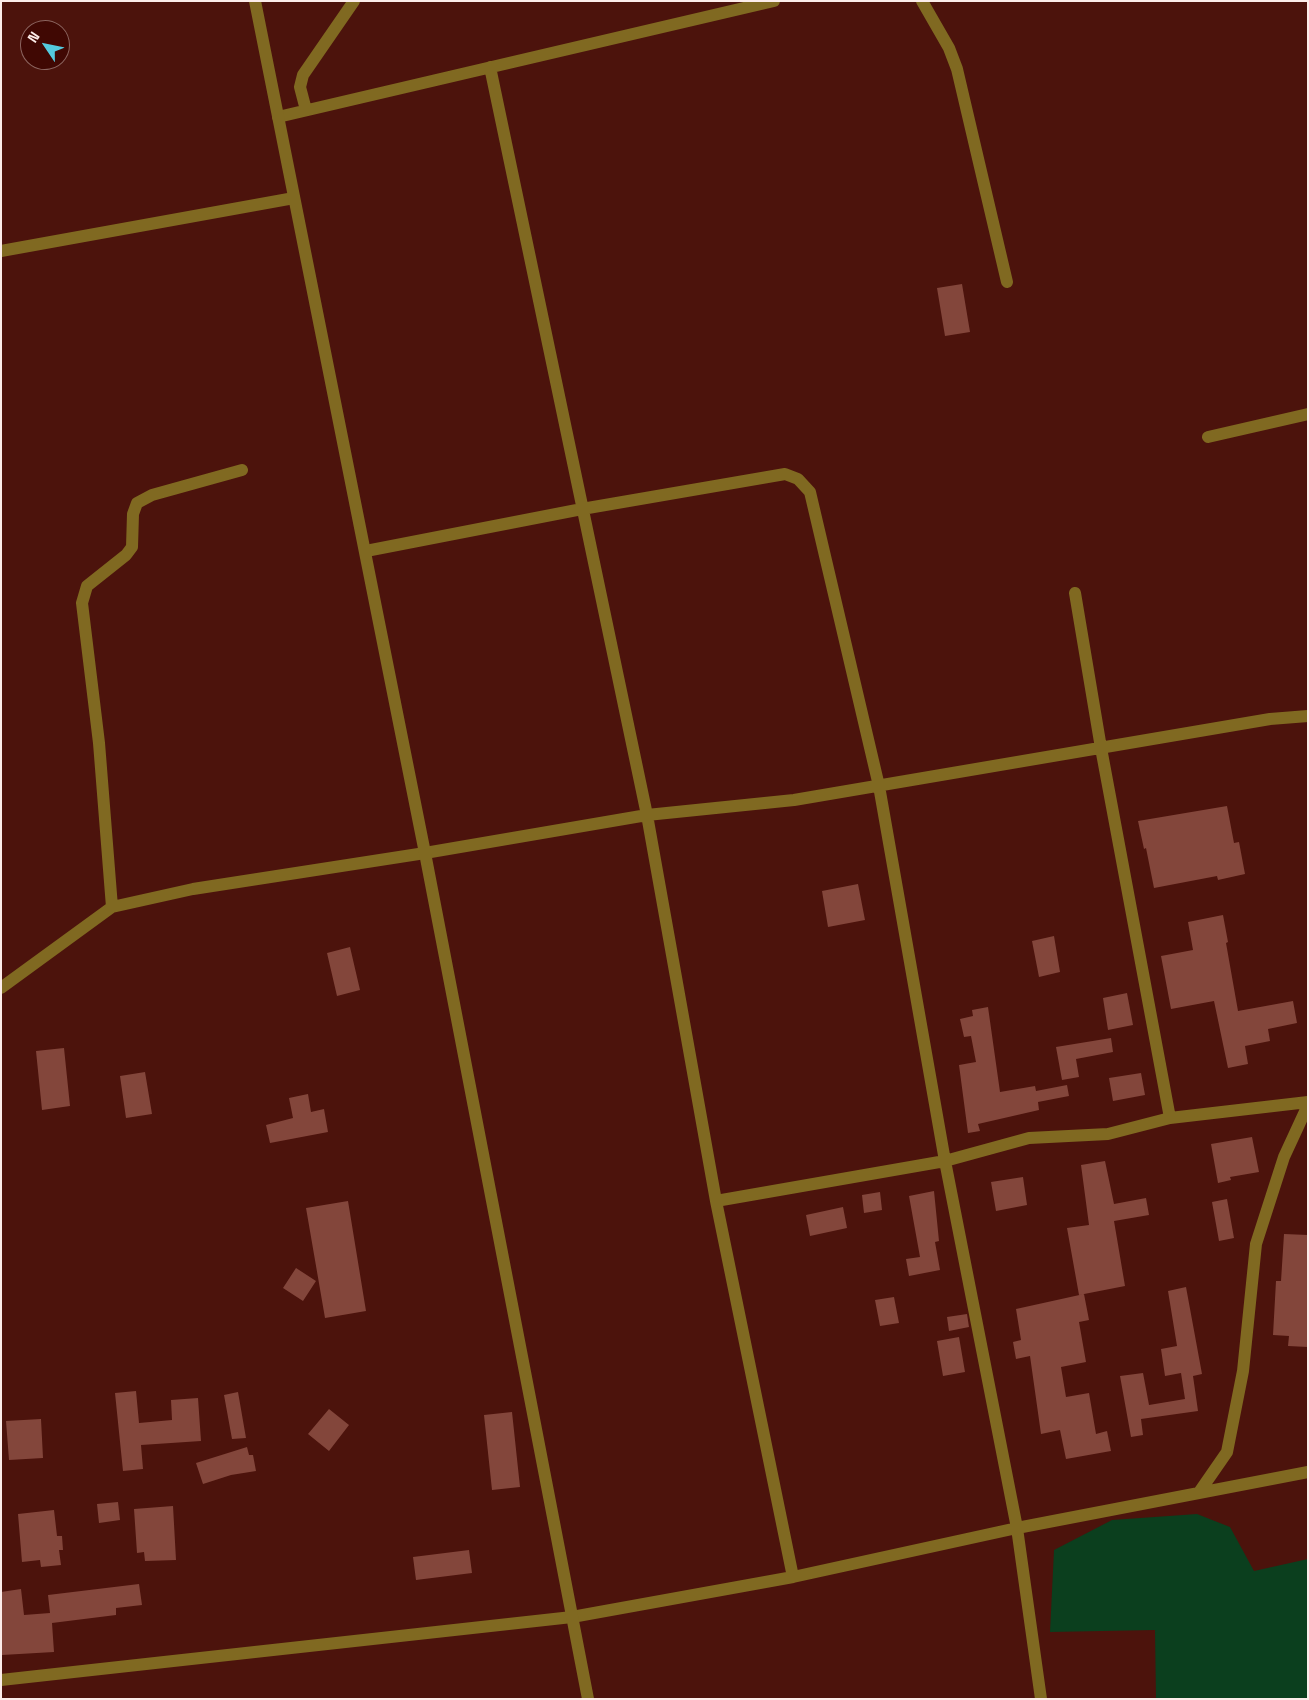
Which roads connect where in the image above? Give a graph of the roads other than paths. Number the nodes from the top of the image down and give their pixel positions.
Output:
1 (255, 1) edge
2 (354, 1) edge
3 (774, 1) edge
4 (922, 1) edge
5 (490, 68) junction
6 (306, 110) junction
7 (278, 117) junction
8 (294, 198) junction
9 (1, 250) edge
10 (1007, 282) dead end
11 (1308, 414) edge
12 (1208, 437) dead end
13 (242, 470) dead end
14 (582, 509) junction
15 (366, 551) junction
16 (1075, 593) dead end
17 (1308, 716) edge
18 (1101, 748) junction
19 (879, 786) junction
20 (647, 815) junction
21 (425, 853) junction
22 (112, 907) junction
23 (1, 988) edge
24 (1308, 1103) edge
25 (1170, 1118) junction
26 (944, 1161) junction
27 (716, 1201) junction
28 (1308, 1472) edge
29 (1200, 1491) junction
30 (1017, 1528) junction
31 (793, 1577) junction
32 (572, 1617) junction
33 (1, 1680) edge
34 (588, 1699) edge
35 (1041, 1699) edge

1 - 7 street
2 - 6 street
3 - 5 street
4 - 10 street
5 - 6 street
5 - 14 street
6 - 7 street
7 - 8 street
8 - 9 street
8 - 15 street
11 - 12 street
13 - 22 street
14 - 15 street
14 - 19 street
14 - 20 street
15 - 21 street
16 - 18 street
17 - 18 street
18 - 19 street
18 - 25 street
19 - 20 street
19 - 26 street
20 - 21 street
20 - 27 street
21 - 22 street
21 - 32 street
22 - 23 street
24 - 25 street
24 - 29 street
25 - 26 street
26 - 27 street
26 - 30 street
27 - 31 street
28 - 29 street
29 - 30 street
30 - 31 street
30 - 35 street
31 - 32 street
32 - 33 street
32 - 34 street

